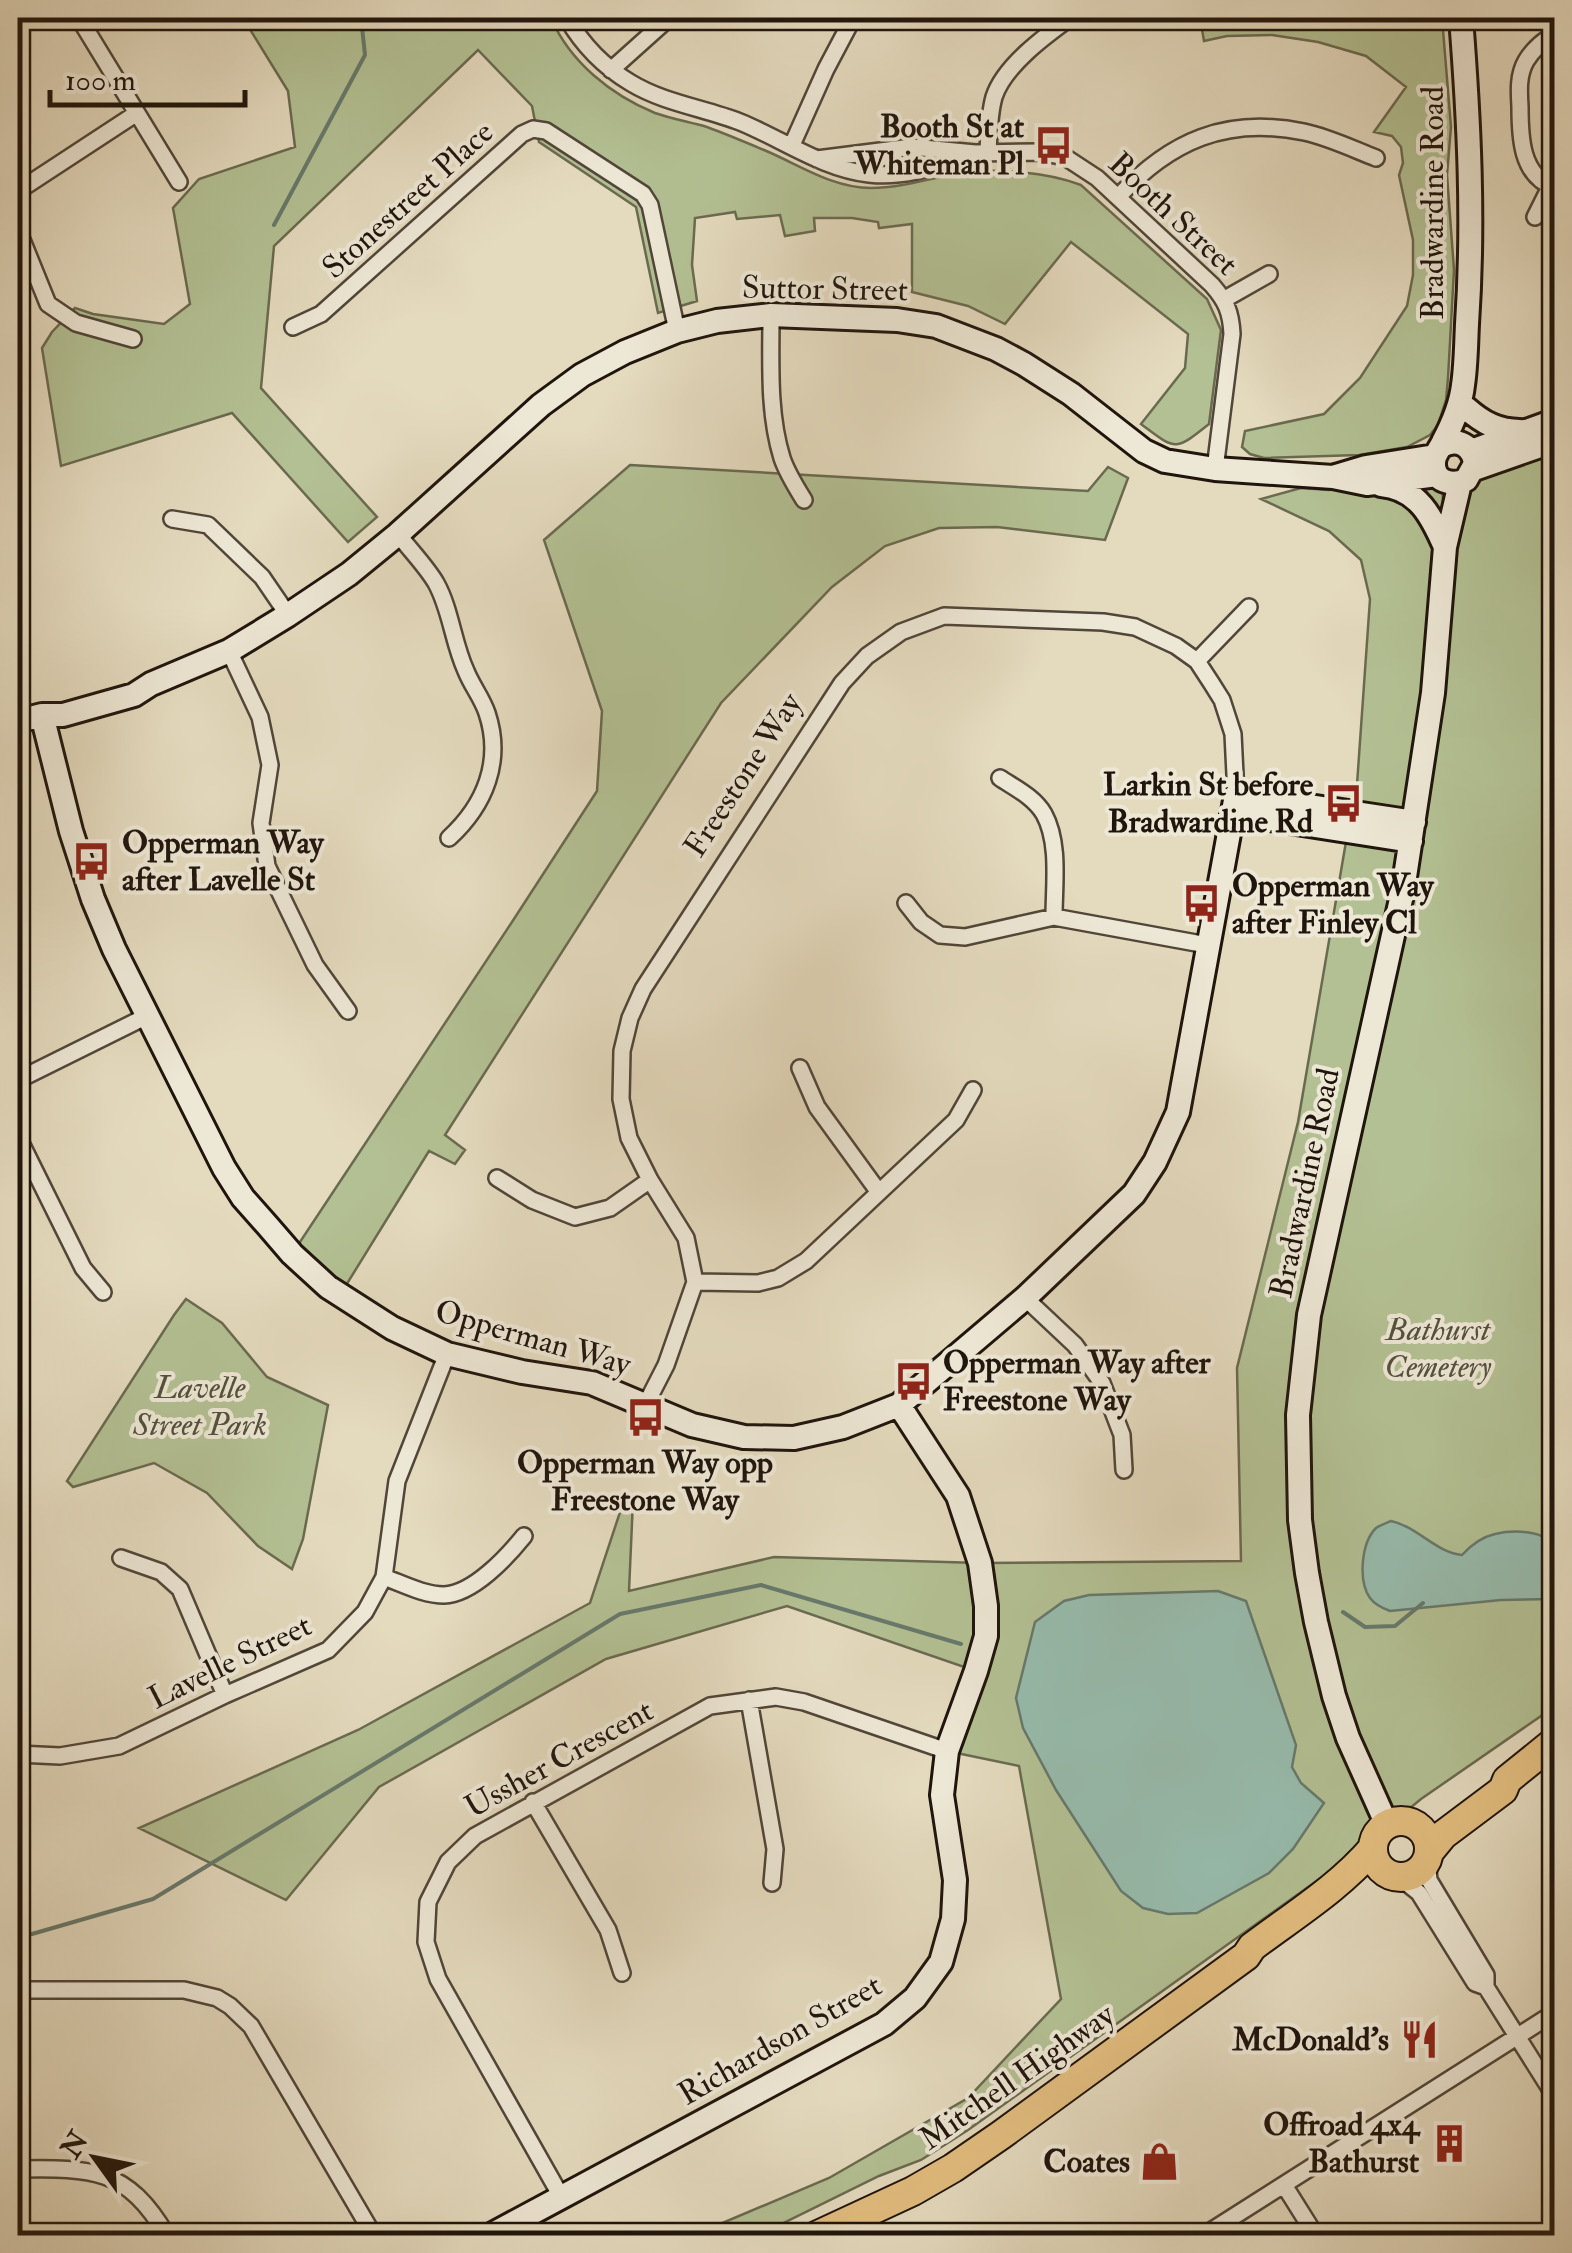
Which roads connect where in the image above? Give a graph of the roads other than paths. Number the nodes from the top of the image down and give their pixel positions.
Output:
1 (79, 18) edge
2 (566, 18) edge
3 (669, 18) edge
4 (853, 18) edge
5 (1070, 18) edge
6 (1461, 18) edge
7 (1554, 34) edge
8 (611, 70) junction
9 (137, 113) junction
10 (792, 146) junction
11 (982, 153) junction
12 (1376, 158) dead end
13 (817, 159) junction
14 (178, 182) dead end
15 (1552, 187) edge
16 (18, 191) edge
17 (1118, 197) junction
18 (1534, 217) dead end
19 (18, 230) edge
20 (1269, 274) dead end
21 (1224, 299) junction
22 (771, 315) junction
23 (293, 327) dead end
24 (677, 331) junction
25 (133, 339) dead end
26 (1465, 398) junction
27 (1554, 421) edge
28 (1528, 432) junction
29 (1554, 441) edge
30 (1454, 463) junction
31 (1215, 468) junction
32 (1333, 477) junction
33 (1368, 484) junction
34 (804, 500) dead end
35 (172, 518) dead end
36 (398, 534) junction
37 (1446, 548) junction
38 (1249, 607) dead end
39 (288, 616) junction
40 (229, 651) junction
41 (1197, 661) junction
42 (42, 716) junction
43 (18, 721) edge
44 (1000, 778) dead end
45 (1234, 804) junction
46 (1413, 832) junction
47 (450, 838) dead end
48 (906, 903) dead end
49 (1054, 918) junction
50 (1207, 945) junction
51 (348, 1011) dead end
52 (148, 1016) junction
53 (800, 1068) dead end
54 (18, 1080) edge
55 (973, 1090) dead end
56 (18, 1137) edge
57 (497, 1178) dead end
58 (650, 1180) junction
59 (878, 1191) junction
60 (695, 1282) junction
61 (103, 1292) dead end
62 (1024, 1298) junction
63 (447, 1354) junction
64 (646, 1404) junction
65 (899, 1406) junction
66 (1124, 1470) dead end
67 (524, 1536) dead end
68 (121, 1558) dead end
69 (384, 1577) junction
70 (226, 1695) junction
71 (749, 1700) junction
72 (1554, 1742) edge
73 (947, 1751) junction
74 (18, 1754) edge
75 (1506, 1780) junction
76 (533, 1802) junction
77 (1391, 1849) junction
78 (1428, 1856) junction
79 (772, 1884) dead end
80 (622, 1973) dead end
81 (1486, 1987) junction
82 (18, 1990) edge
83 (1554, 2013) edge
84 (1517, 2036) junction
85 (1554, 2094) edge
86 (18, 2169) edge
87 (1284, 2185) junction
88 (562, 2198) junction
89 (168, 2236) edge
90 (374, 2236) edge
91 (489, 2236) edge
92 (816, 2236) edge
93 (1204, 2236) edge
94 (1316, 2236) edge

1 - 9 street
2 - 8 street, Booth Street
3 - 8 street
4 - 10 street
5 - 11 street
6 - 26 street, Bradwardine Road
7 - 15 street
8 - 10 street, Booth Street
9 - 14 street
9 - 16 street
10 - 13 street, Booth Street
11 - 13 street, Booth Street
11 - 13 street, Booth Street
11 - 17 street, Booth Street
12 - 17 street
15 - 18 street
17 - 21 street, Booth Street
19 - 25 street
20 - 21 street
21 - 31 street, Booth Street
22 - 24 street, Suttor Street
22 - 31 street, Suttor Street
22 - 34 street
23 - 24 street, Stonestreet Place
24 - 36 street, Suttor Street
26 - 28 street
26 - 30 street, Bradwardine Road
27 - 28 street, Suttor Street
28 - 30 street, Suttor Street
29 - 30 street, Suttor Street
30 - 32 street, Suttor Street
30 - 33 street, Suttor Street
30 - 37 street, Bradwardine Road
31 - 32 street, Suttor Street
32 - 33 street, Suttor Street
33 - 37 street
35 - 39 street
36 - 39 street, Suttor Street
36 - 47 street
37 - 46 street, Bradwardine Road
38 - 41 street
39 - 40 street, Suttor Street
40 - 42 street, Suttor Street
40 - 51 street
41 - 45 street, Freestone Way
41 - 58 street, Freestone Way
42 - 43 street, Suttor Street
42 - 52 street, Opperman Way
44 - 49 street
45 - 46 street
45 - 50 street, Opperman Way
46 - 77 street, Bradwardine Road
48 - 49 street
49 - 50 street
50 - 62 street, Opperman Way
52 - 54 street
52 - 63 street, Opperman Way
53 - 59 street
55 - 59 street
56 - 61 street
57 - 58 street
58 - 60 street, Freestone Way
59 - 60 street
60 - 64 street
62 - 65 street, Opperman Way
62 - 66 street
63 - 64 street, Opperman Way
63 - 69 street, Lavelle Street
64 - 65 street, Opperman Way
65 - 73 street, Richardson Street
67 - 69 street
68 - 70 street
69 - 70 street, Lavelle Street
70 - 74 street, Lavelle Street
71 - 73 street, Ussher Crescent
71 - 76 street, Ussher Crescent
71 - 79 street
72 - 75 highway
73 - 88 street, Richardson Street
75 - 77 highway
75 - 78 highway
76 - 80 street
76 - 88 street, Ussher Crescent
77 - 78 highway
77 - 78 highway
77 - 81 street, Bradwardine Road
77 - 92 highway, Mitchell Highway
78 - 81 street, Bradwardine Road
81 - 84 street, Bradwardine Road
82 - 90 street
83 - 84 street
84 - 85 street, Bradwardine Road
84 - 87 street
86 - 89 street
87 - 93 street
87 - 94 street
88 - 91 street, Richardson Street

